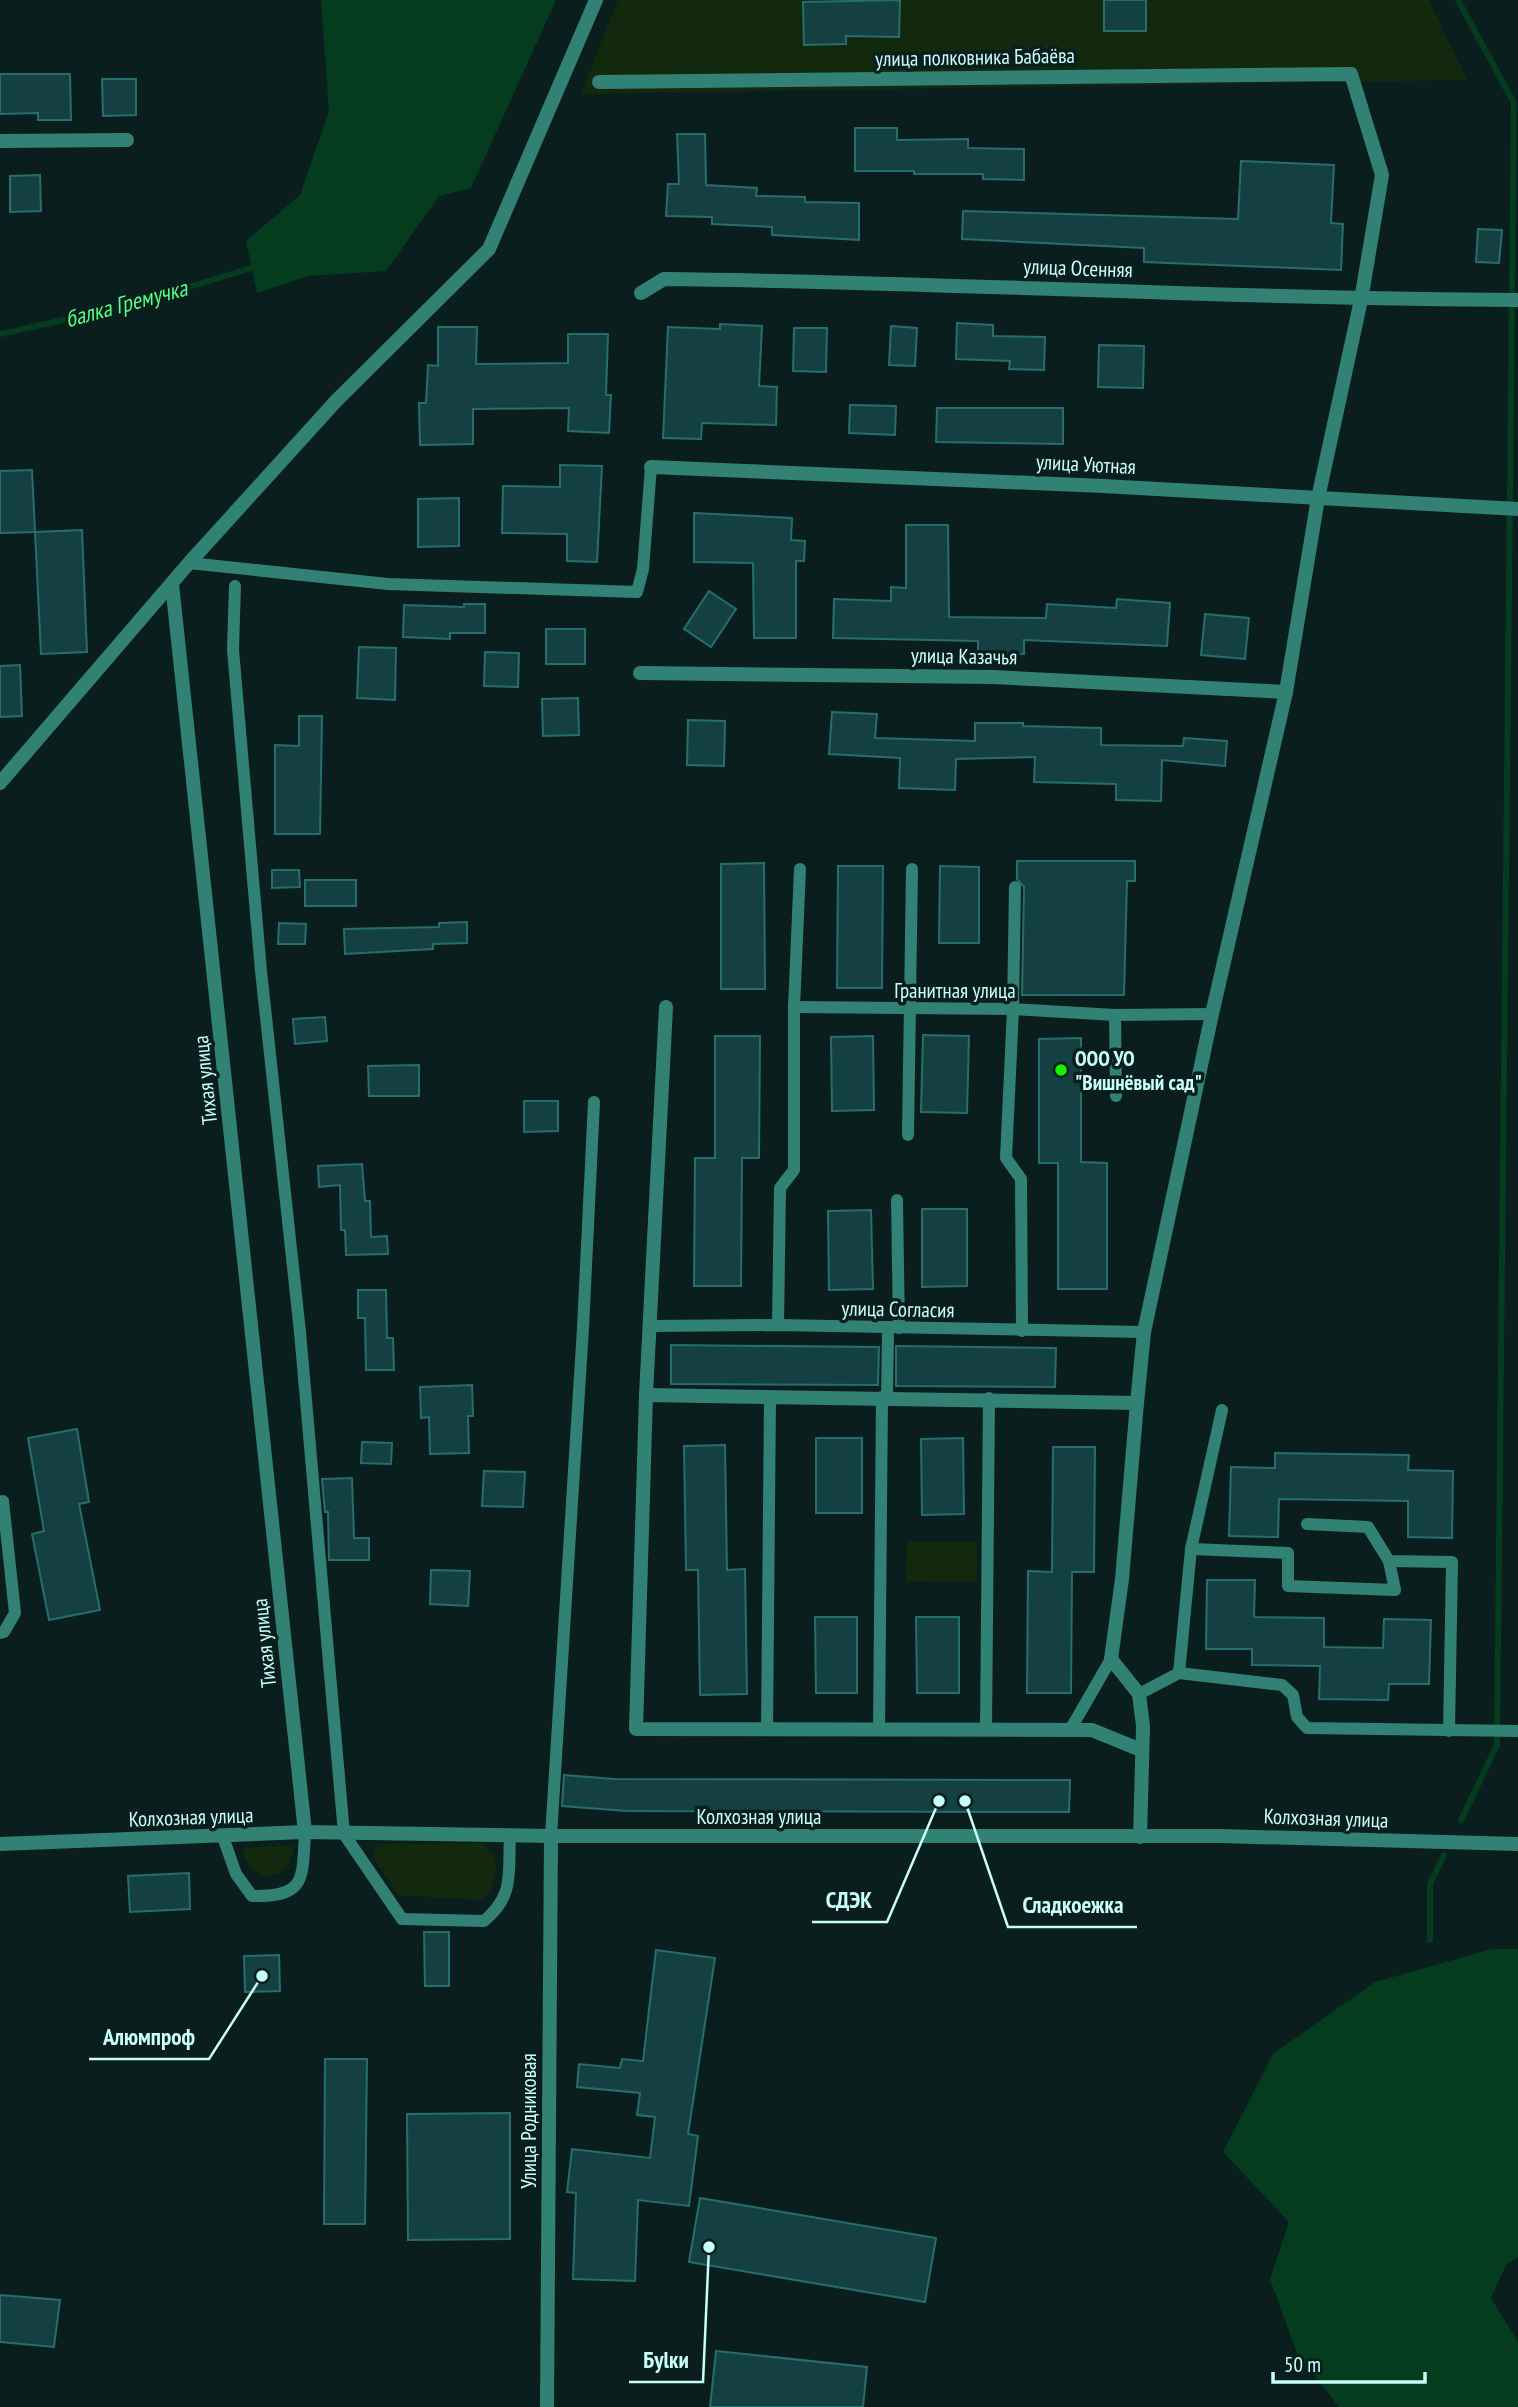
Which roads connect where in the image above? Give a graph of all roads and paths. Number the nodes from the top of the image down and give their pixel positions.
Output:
1 (596, 0) edge
2 (599, 82) dead end
3 (127, 140) dead end
4 (0, 141) edge
5 (641, 293) dead end
6 (1361, 300) junction
7 (1518, 300) edge
8 (651, 467) joint
9 (1318, 498) junction
10 (1518, 509) edge
11 (190, 563) junction
12 (172, 584) junction
13 (234, 586) dead end
14 (640, 673) dead end
15 (1286, 692) junction
16 (0, 783) edge
17 (800, 869) dead end
18 (912, 869) dead end
19 (1015, 887) dead end
20 (666, 1007) dead end
21 (794, 1007) junction
22 (1013, 1009) junction
23 (908, 1010) junction
24 (1212, 1014) junction
25 (1115, 1015) junction
26 (1116, 1096) dead end
27 (594, 1102) dead end
28 (908, 1135) dead end
29 (897, 1200) dead end
30 (778, 1325) junction
31 (651, 1326) junction
32 (893, 1328) junction
33 (1022, 1331) junction
34 (1144, 1332) junction
35 (646, 1395) junction
36 (770, 1396) junction
37 (884, 1397) junction
38 (989, 1398) junction
39 (1137, 1403) junction
40 (1222, 1410) dead end
41 (0, 1502) edge
42 (1307, 1524) dead end
43 (1191, 1549) junction
44 (1389, 1561) junction
45 (0, 1633) edge
46 (1111, 1659) junction
47 (1179, 1673) junction
48 (1139, 1694) junction
49 (767, 1730) junction
50 (879, 1730) junction
51 (986, 1730) junction
52 (1070, 1730) junction
53 (1449, 1731) junction
54 (1518, 1731) edge
55 (1141, 1749) junction
56 (305, 1832) junction
57 (344, 1834) junction
58 (510, 1835) junction
59 (551, 1836) junction
60 (223, 1837) junction
61 (1140, 1837) junction
62 (0, 1844) edge
63 (1518, 1844) edge
64 (547, 2407) edge

1 - 11 street
2 - 6 street, улица полковника Бабаёва
3 - 4 street
5 - 6 street, улица Осенняя
6 - 7 street, улица Осенняя
6 - 9 street
8 - 9 street, улица Уютная
8 - 11 lane
9 - 10 street, улица Уютная
9 - 15 street
11 - 12 street
12 - 16 street
12 - 56 street, Тихая улица
13 - 57 lane
14 - 15 street, улица Казачья
15 - 24 street
17 - 21 lane
18 - 23 lane
19 - 22 lane
20 - 31 street
21 - 23 lane, Гранитная улица
21 - 30 lane
22 - 23 lane, Гранитная улица
22 - 25 lane, Гранитная улица
22 - 33 lane
23 - 28 lane
24 - 25 lane, Гранитная улица
24 - 34 street
25 - 26 lane
27 - 59 lane
29 - 32 lane
30 - 31 lane, улица Согласия
30 - 32 lane, улица Согласия
31 - 35 street
32 - 33 lane, улица Согласия
32 - 37 lane
33 - 34 lane, улица Согласия
34 - 39 street
35 - 36 street
35 - 49 street
36 - 37 street
36 - 49 lane
37 - 38 street
37 - 50 lane
38 - 39 street
38 - 51 lane
39 - 46 street
40 - 43 lane
41 - 45 lane
42 - 44 lane
43 - 44 lane
43 - 47 lane
44 - 53 lane
46 - 48 street
46 - 52 lane
47 - 48 lane
47 - 53 lane
48 - 55 street
49 - 50 street
50 - 51 street
51 - 52 street
52 - 55 street
53 - 54 lane
55 - 61 street
56 - 57 street, Колхозная улица
56 - 60 street, Колхозная улица
56 - 60 lane
57 - 58 street, Колхозная улица
57 - 58 lane
58 - 59 street, Колхозная улица
59 - 61 street, Колхозная улица
59 - 64 street, Улица Родниковая
60 - 62 street, Колхозная улица
61 - 63 street, Колхозная улица

